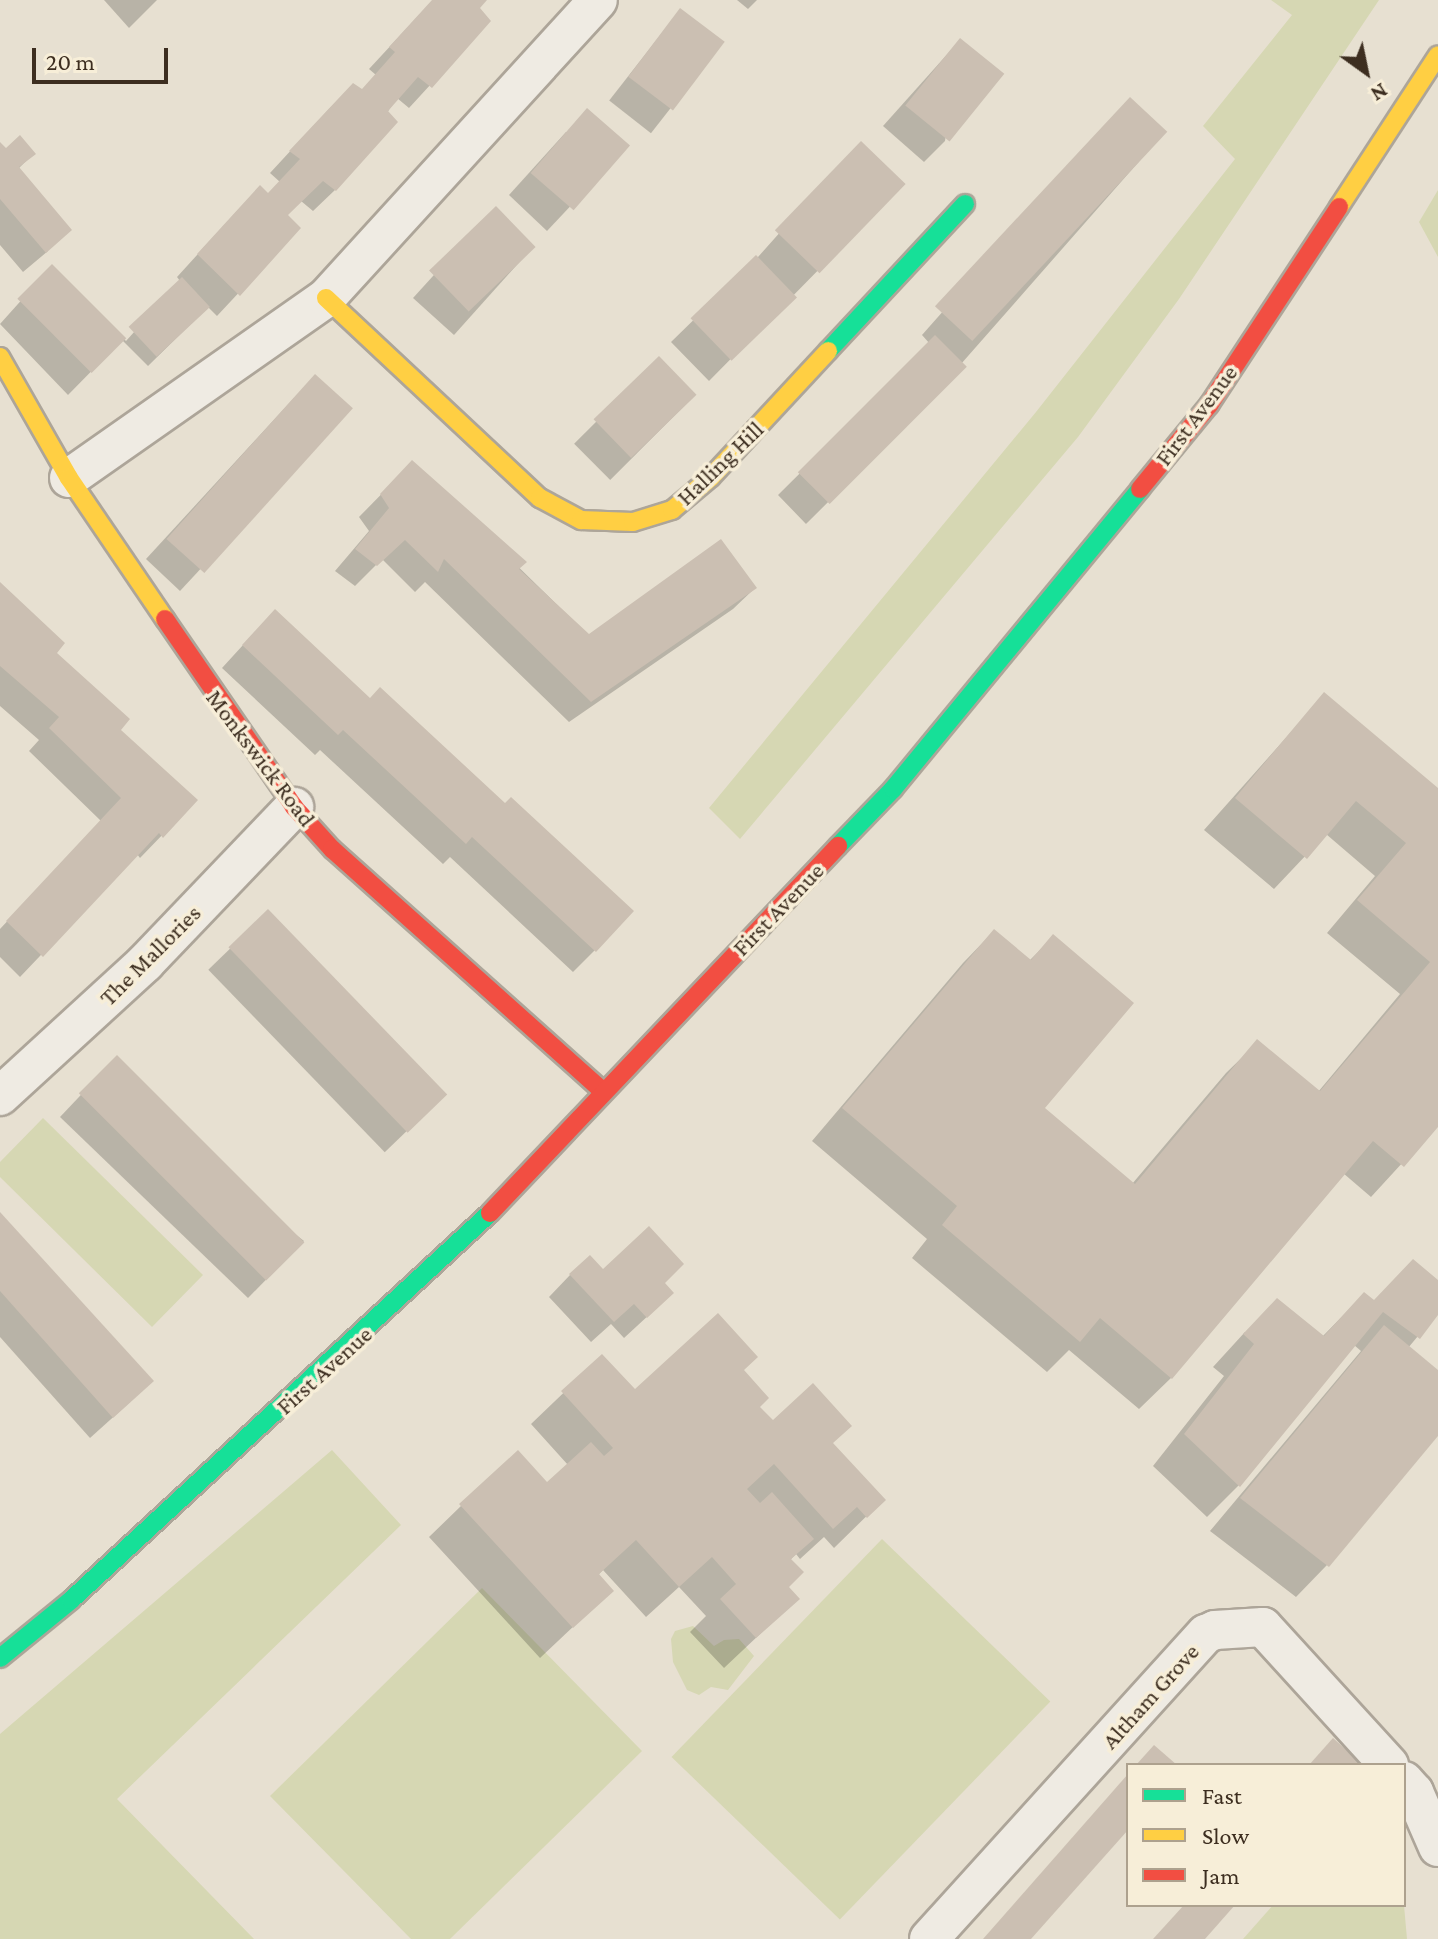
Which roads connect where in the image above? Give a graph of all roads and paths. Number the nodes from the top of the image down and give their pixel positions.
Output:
1 (598, 0) edge
2 (1438, 55) edge
3 (965, 204) dead end
4 (326, 298) junction
5 (0, 357) edge
6 (69, 478) junction
7 (294, 807) junction
8 (603, 1091) junction
9 (0, 1096) edge
10 (0, 1658) edge
11 (1387, 1763) edge
12 (1406, 1783) edge
13 (1438, 1847) edge
14 (929, 1939) edge

1 - 4 street
2 - 8 street, First Avenue
3 - 4 street, Halling Hill
4 - 6 street
5 - 6 street, Monkswick Road
6 - 7 street, Monkswick Road
7 - 8 street, Monkswick Road
7 - 9 street, The Mallories
8 - 10 street, First Avenue
11 - 14 street, Altham Grove
12 - 13 street

